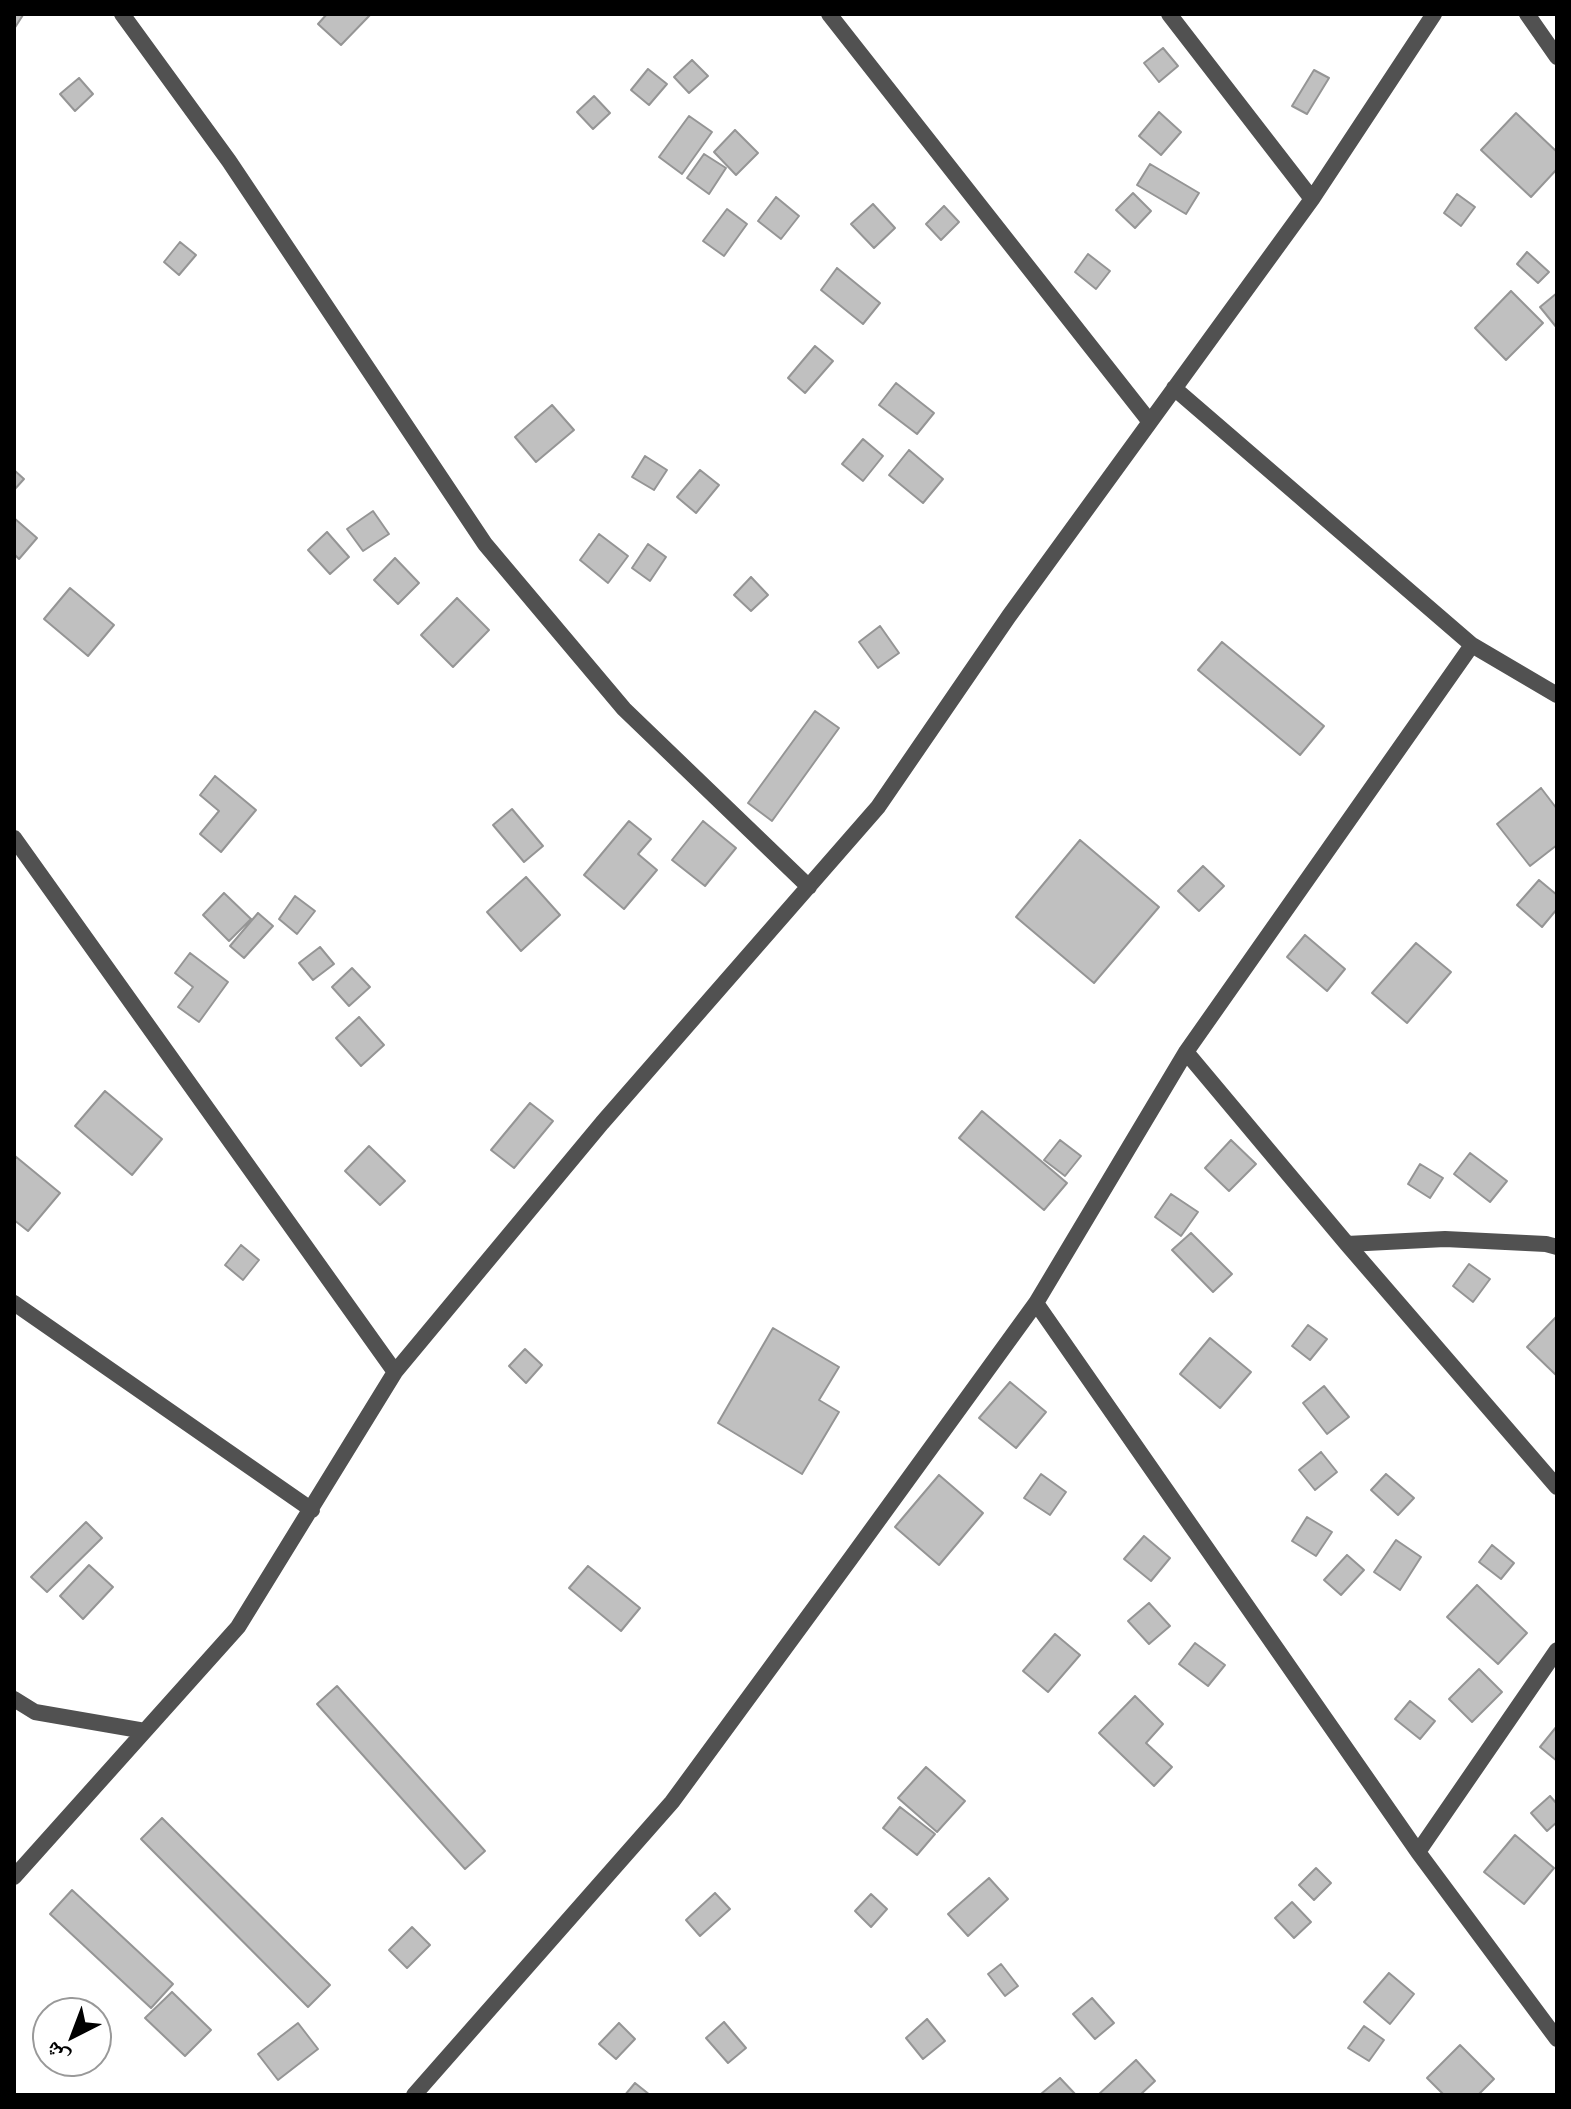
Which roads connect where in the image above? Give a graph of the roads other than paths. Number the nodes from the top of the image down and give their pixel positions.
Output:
1 (122, 14) edge
2 (829, 14) edge
3 (1169, 14) edge
4 (1434, 14) edge
5 (1527, 14) edge
6 (1557, 57) edge
7 (1312, 199) junction
8 (1174, 388) junction
9 (1150, 422) junction
10 (1472, 645) junction
11 (1557, 695) edge
12 (14, 838) edge
13 (809, 887) junction
14 (1186, 1052) junction
15 (1347, 1244) junction
16 (1557, 1247) edge
17 (14, 1303) edge
18 (1036, 1303) junction
19 (395, 1372) junction
20 (1557, 1487) edge
21 (312, 1510) junction
22 (1557, 1650) edge
23 (14, 1699) edge
24 (145, 1731) junction
25 (1418, 1852) junction
26 (14, 1877) edge
27 (1557, 2039) edge
28 (414, 2095) edge

1 - 13 street
2 - 9 street
3 - 7 street
4 - 7 street
5 - 6 street
7 - 8 street
8 - 9 street
8 - 10 street
9 - 13 street
10 - 11 street
10 - 14 street
12 - 19 street
13 - 19 street
14 - 15 street
14 - 18 street
15 - 16 street
15 - 20 street
17 - 21 street
18 - 25 street
18 - 28 street
19 - 21 street
21 - 24 street
22 - 25 street
23 - 24 street
24 - 26 street
25 - 27 street

